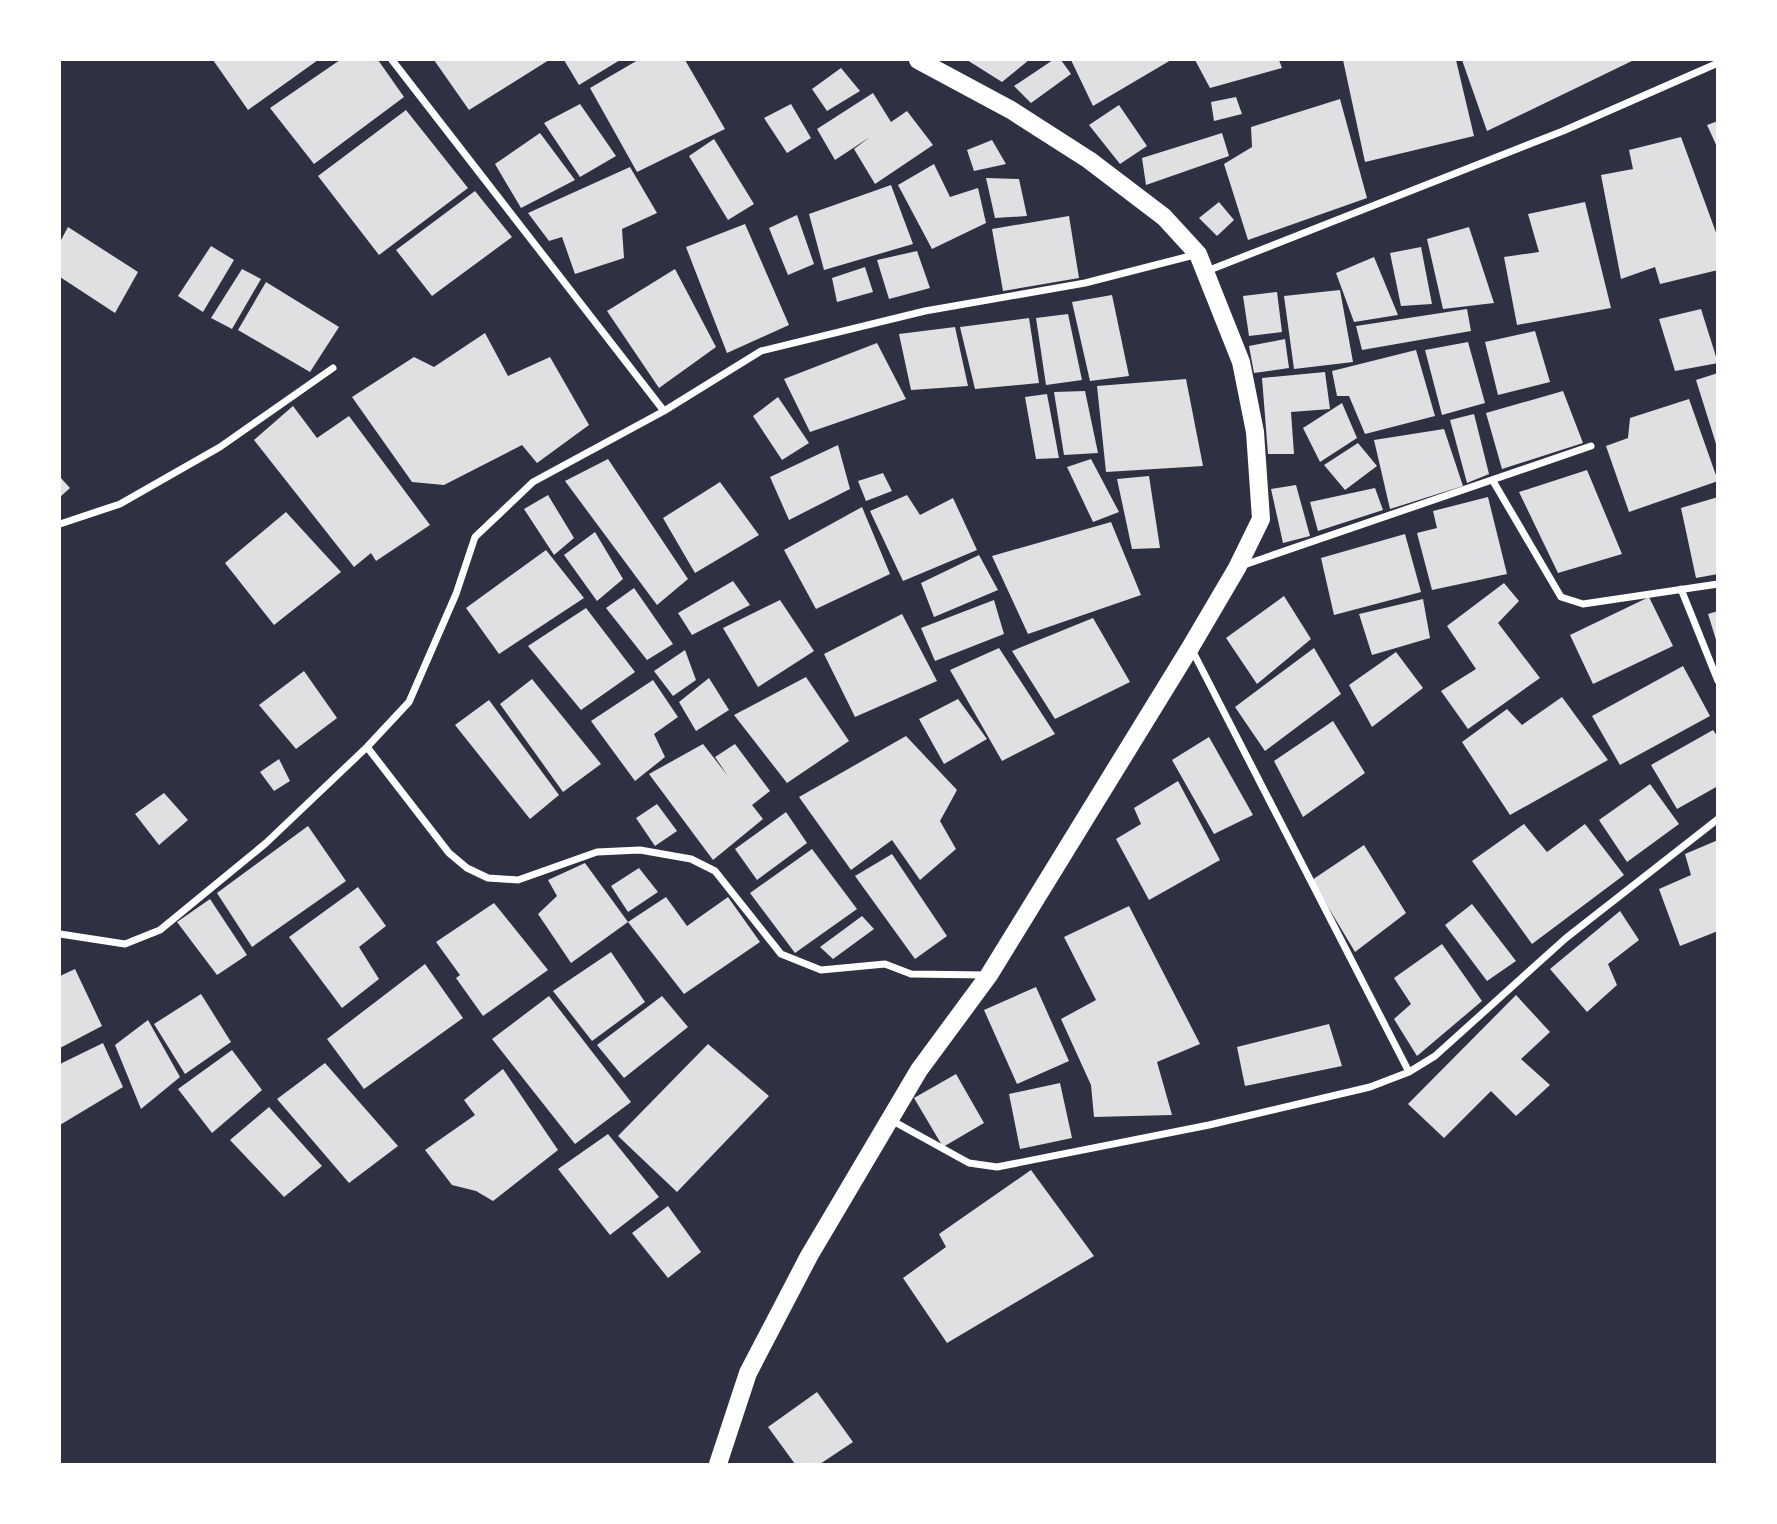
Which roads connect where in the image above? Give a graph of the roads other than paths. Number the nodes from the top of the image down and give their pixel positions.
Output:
1 (393, 60) edge
2 (918, 60) edge
3 (1717, 63) edge
4 (1198, 254) junction
5 (1206, 271) junction
6 (333, 368) dead end
7 (664, 411) junction
8 (1591, 446) dead end
9 (1493, 481) junction
10 (60, 524) edge
11 (1237, 568) junction
12 (1717, 584) edge
13 (1681, 589) junction
14 (1190, 648) junction
15 (1717, 681) edge
16 (368, 747) junction
17 (1717, 819) edge
18 (60, 934) edge
19 (989, 975) junction
20 (1409, 1072) junction
21 (890, 1119) junction
22 (718, 1465) edge

1 - 7 street
2 - 4 main road
3 - 5 street
4 - 5 main road
4 - 7 street
5 - 11 main road
6 - 10 street
7 - 16 street
8 - 9 street
9 - 11 street
9 - 13 street
11 - 14 main road
12 - 13 street
13 - 15 street
14 - 19 main road
14 - 20 street
16 - 18 street
16 - 19 street
17 - 20 street
19 - 21 main road
20 - 21 street
21 - 22 main road

